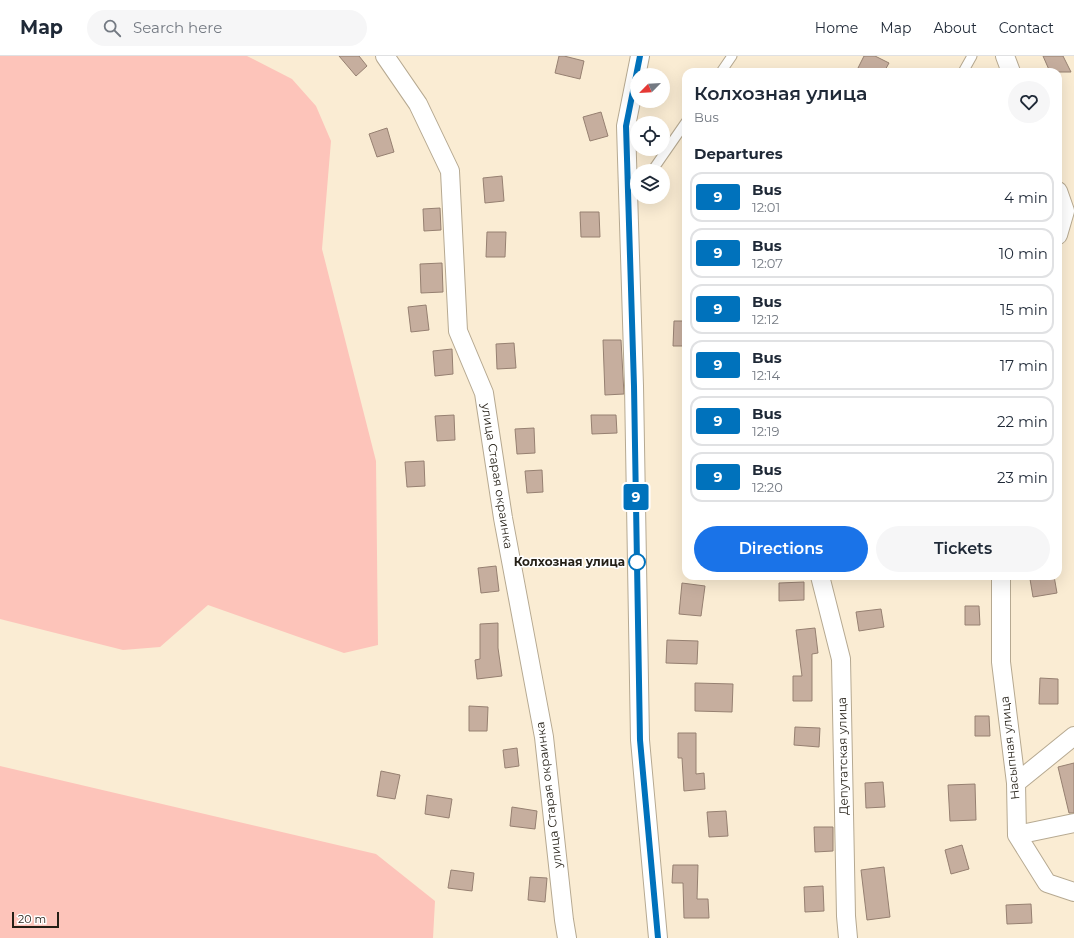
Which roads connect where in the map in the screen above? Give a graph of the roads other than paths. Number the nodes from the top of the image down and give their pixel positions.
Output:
1 (385, 56) edge
2 (640, 56) edge
3 (732, 56) edge
4 (972, 56) edge
5 (1005, 56) edge
6 (724, 68) edge
7 (965, 68) edge
8 (1010, 68) edge
9 (682, 128) edge
10 (657, 164) edge
11 (630, 167) edge
12 (1062, 201) edge
13 (633, 204) edge
14 (1066, 211) edge
15 (1062, 223) edge
16 (821, 580) edge
17 (1001, 580) edge
18 (1074, 736) edge
19 (1016, 783) junction
20 (1074, 823) edge
21 (1017, 835) junction
22 (1074, 892) edge
23 (567, 938) edge
24 (658, 938) edge
25 (848, 938) edge

1 - 23 street, улица Старая окраинка
2 - 11 street
3 - 6 lane
4 - 7 lane
5 - 8 street
9 - 10 lane
12 - 14 street
13 - 24 street
14 - 15 street
16 - 25 street, Депутатская улица
17 - 19 street, Насыпная улица
18 - 19 street
19 - 21 street, Насыпная улица
20 - 21 street
21 - 22 street

